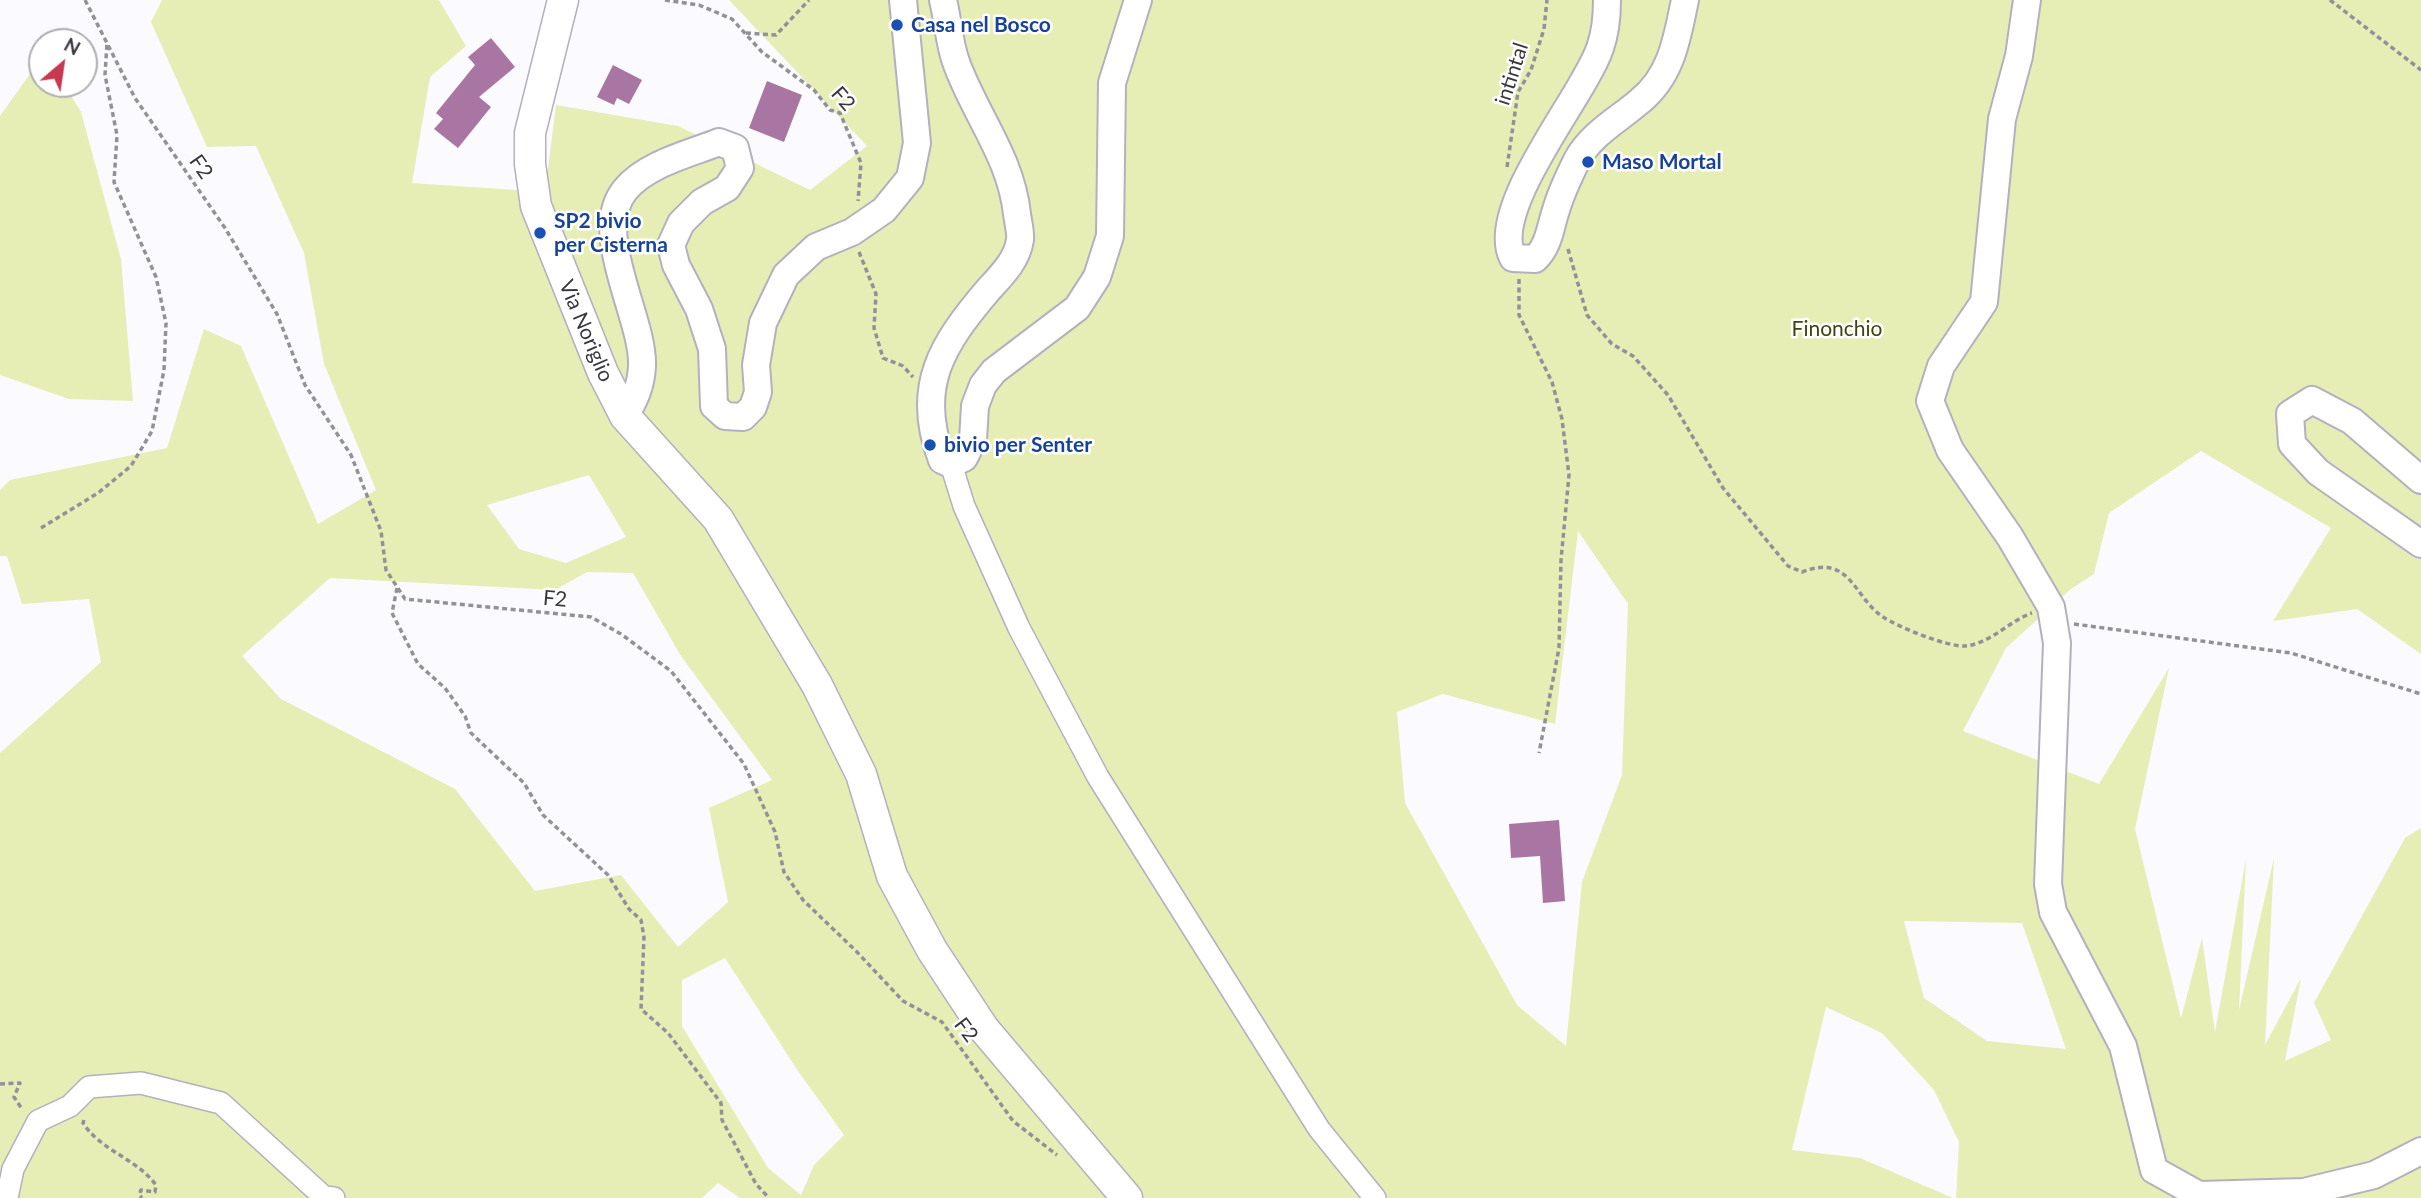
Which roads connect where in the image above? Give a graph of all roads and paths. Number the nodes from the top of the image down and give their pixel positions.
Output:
1 (85, 0) edge
2 (563, 0) edge
3 (665, 0) edge
4 (809, 0) edge
5 (903, 0) edge
6 (943, 0) edge
7 (1138, 0) edge
8 (1547, 0) edge
9 (1607, 0) edge
10 (1685, 0) edge
11 (2027, 0) edge
12 (2330, 0) edge
13 (746, 33) junction
14 (107, 41) junction
15 (2421, 70) edge
16 (1519, 198) junction
17 (852, 232) junction
18 (1567, 247) dead end
19 (1524, 260) junction
20 (930, 402) junction
21 (625, 416) junction
22 (951, 464) junction
23 (2421, 480) edge
24 (41, 528) dead end
25 (2421, 544) edge
26 (395, 583) junction
27 (2051, 607) junction
28 (2421, 694) edge
29 (1539, 753) dead end
30 (0, 1084) edge
31 (70, 1106) junction
32 (30, 1112) dead end
33 (2421, 1151) edge
34 (1064, 1160) dead end
35 (7, 1198) edge
36 (142, 1198) edge
37 (334, 1198) edge
38 (769, 1198) edge
39 (1127, 1198) edge
40 (1375, 1198) edge

1 - 14 path, F2 / F2
2 - 21 main road, Via Noriglio
3 - 13 path, F2
4 - 13 path
5 - 17 street
6 - 20 street
7 - 22 street
8 - 16 path, intintal
9 - 16 street
10 - 19 street
11 - 27 street
12 - 15 path
13 - 17 path, F2
14 - 24 path
14 - 26 path, F2 / F2
16 - 19 street
17 - 20 path
17 - 21 street
18 - 27 path
19 - 29 path
20 - 22 street
21 - 39 main road, Via Noriglio
22 - 40 street
23 - 25 street
26 - 34 path, F2 / F2
26 - 38 path
27 - 28 path
27 - 33 street
30 - 32 path
31 - 35 street
31 - 36 path
31 - 37 street

